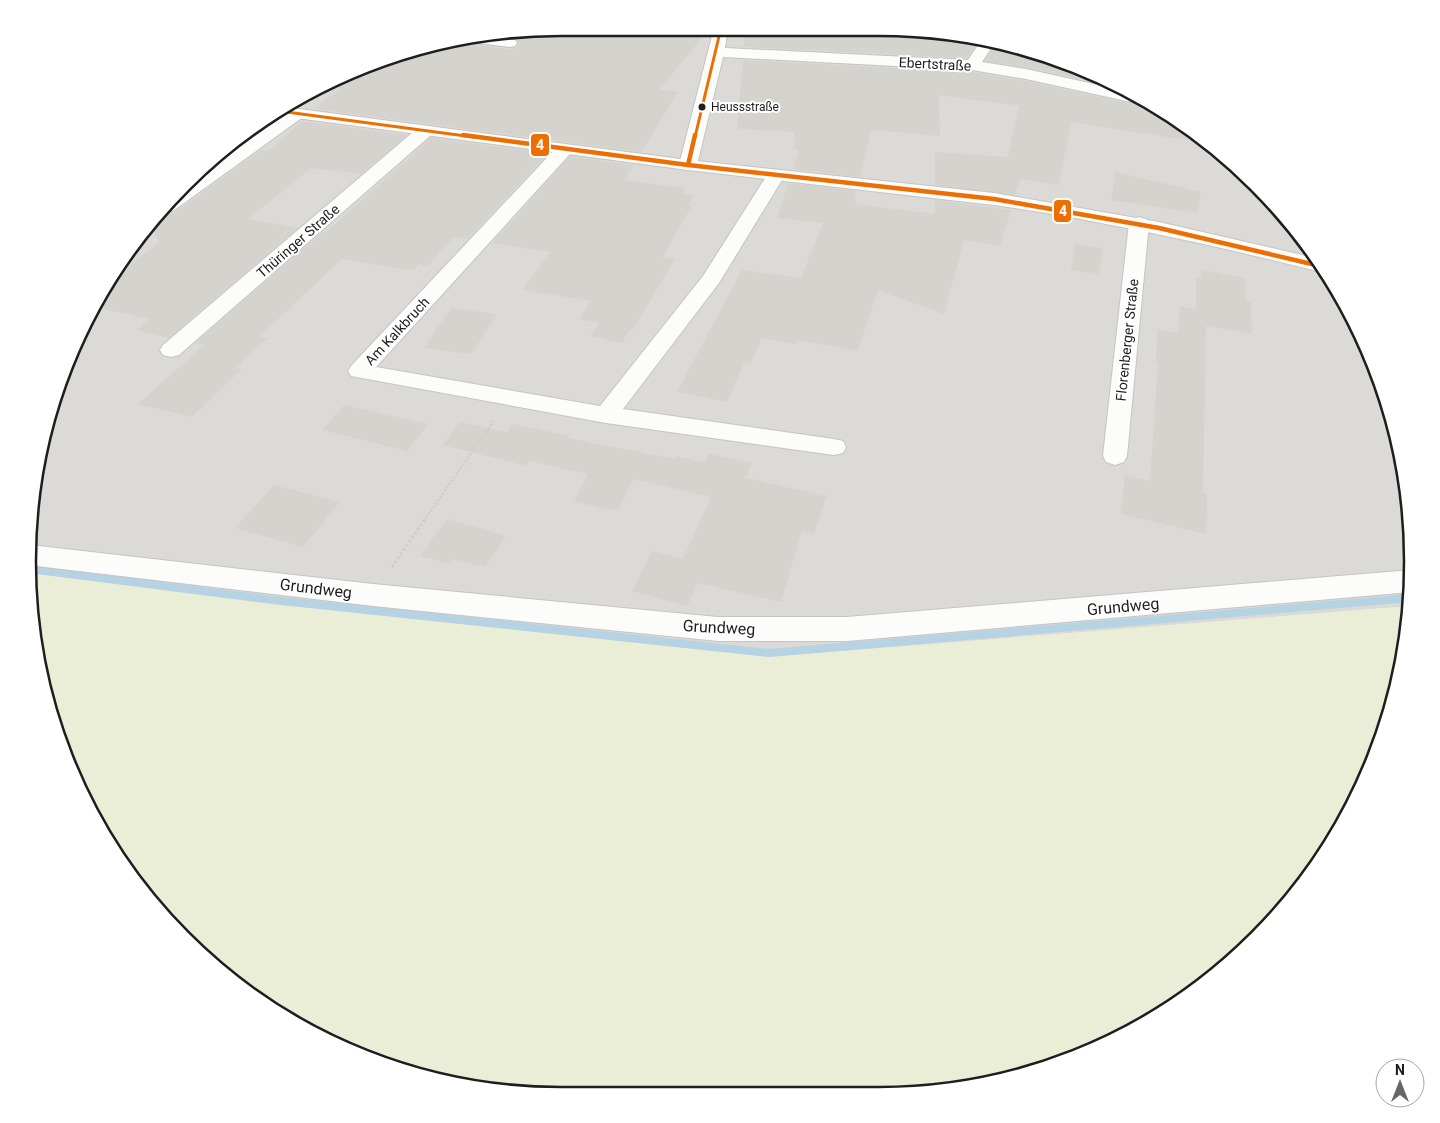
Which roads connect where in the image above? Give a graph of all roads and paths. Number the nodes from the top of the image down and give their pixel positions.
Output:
1 (720, 36) edge
2 (494, 41) edge
3 (510, 43) dead end
4 (984, 47) edge
5 (717, 52) junction
6 (972, 65) junction
7 (1121, 96) edge
8 (290, 113) edge
9 (297, 114) junction
10 (425, 131) junction
11 (564, 150) junction
12 (688, 165) junction
13 (776, 175) junction
14 (190, 190) edge
15 (1139, 223) junction
16 (1310, 263) edge
17 (171, 350) dead end
18 (510, 397) junction
19 (606, 414) junction
20 (834, 447) dead end
21 (1115, 456) dead end
22 (36, 556) edge
23 (1403, 583) edge
24 (373, 595) junction

1 - 5 street
2 - 3 street
4 - 6 street
5 - 6 street, Ebertstraße
5 - 12 street
6 - 7 street, Ebertstraße
8 - 9 street
9 - 10 street
9 - 14 street
10 - 11 street
10 - 17 street, Thüringer Straße
11 - 12 street
11 - 18 street, Am Kalkbruch
12 - 13 street
13 - 15 street
13 - 19 street
15 - 16 street
15 - 21 street, Florenberger Straße
18 - 19 street, Am Kalkbruch
18 - 24 path
19 - 20 street, Am Kalkbruch
22 - 24 street, Grundweg
23 - 24 street, Grundweg

